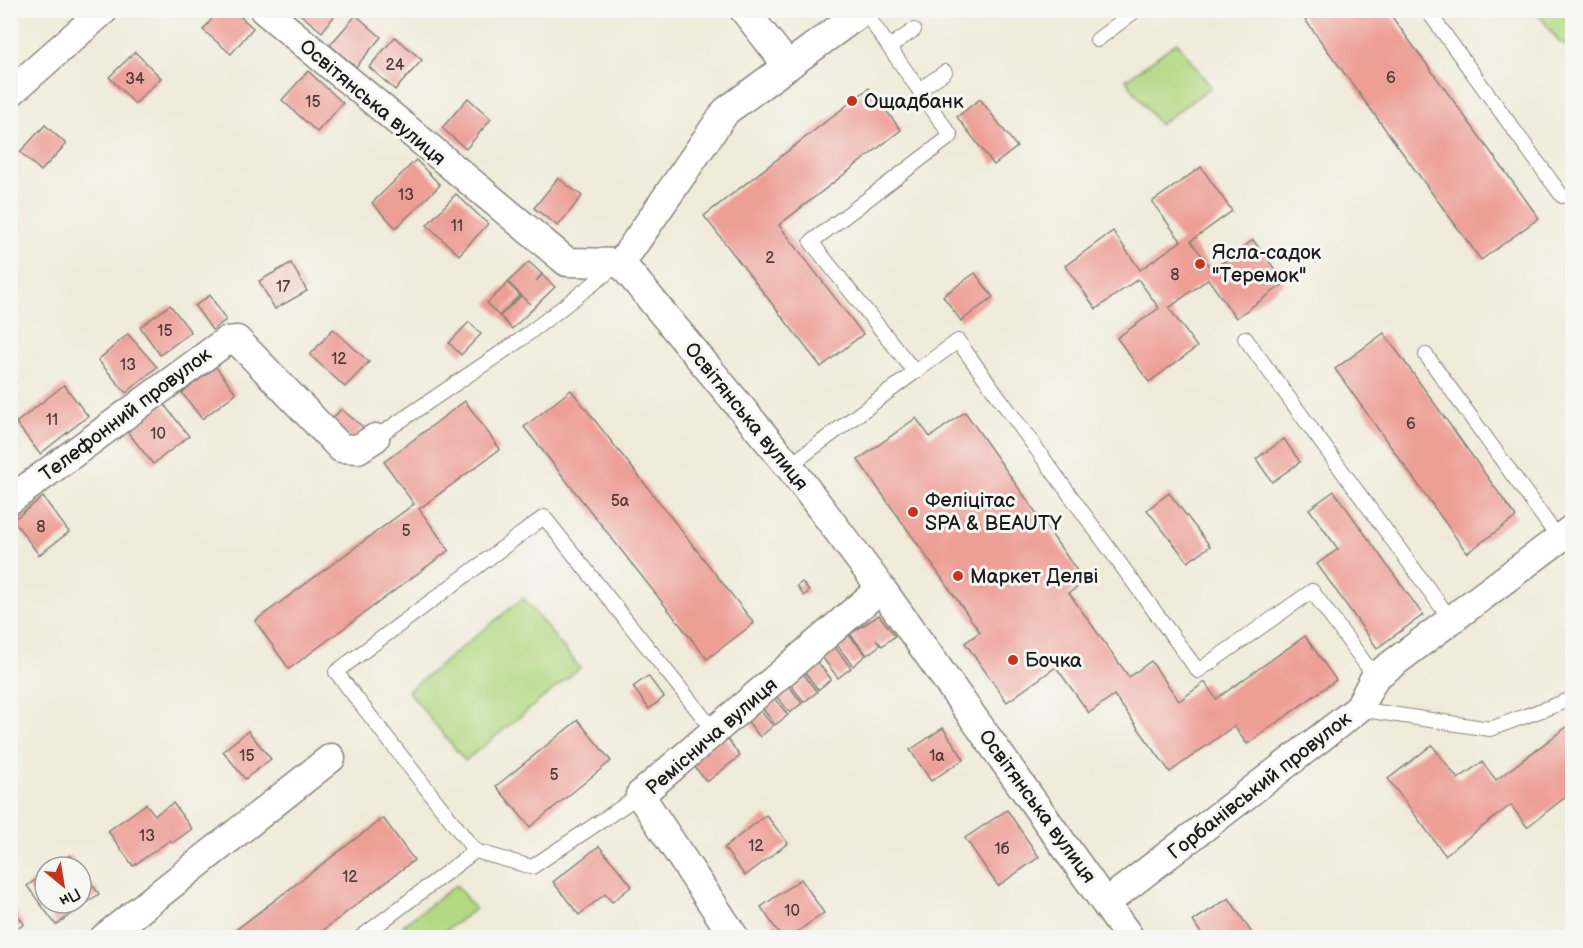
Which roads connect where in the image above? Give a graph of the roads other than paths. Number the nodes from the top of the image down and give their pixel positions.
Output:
1 (104, 10) edge
2 (264, 10) edge
3 (744, 10) edge
4 (1136, 10) edge
5 (1427, 10) edge
6 (864, 11) edge
7 (914, 30) dead end
8 (1096, 40) dead end
9 (889, 48) junction
10 (788, 66) junction
11 (945, 72) dead end
12 (919, 90) junction
13 (10, 93) edge
14 (1562, 196) dead end
15 (621, 263) junction
16 (1245, 338) dead end
17 (1426, 355) dead end
18 (915, 372) junction
19 (375, 438) joint
20 (789, 466) junction
21 (10, 500) edge
22 (1566, 534) edge
23 (881, 588) junction
24 (1451, 620) junction
25 (1375, 677) junction
26 (1572, 699) edge
27 (1358, 709) junction
28 (714, 732) junction
29 (331, 758) dead end
30 (640, 795) junction
31 (475, 851) junction
32 (1107, 902) junction
33 (104, 938) edge
34 (360, 938) edge
35 (735, 938) edge
36 (1130, 938) edge

1 - 13 street
2 - 15 street, Освітянська вулиця
3 - 10 street
4 - 8 lane
5 - 14 lane
6 - 9 lane
6 - 10 street
7 - 9 lane
9 - 12 lane
10 - 15 street
11 - 12 lane
12 - 18 lane
15 - 19 lane
15 - 20 street, Освітянська вулиця
16 - 24 lane
17 - 22 lane
18 - 20 lane
18 - 25 lane
19 - 21 street, Телефонний провулок
20 - 23 street, Освітянська вулиця
22 - 24 street, Горбанівський провулок
23 - 28 street, Реміснича вулиця
23 - 32 street, Освітянська вулиця
24 - 25 street, Горбанівський провулок
25 - 27 street, Горбанівський провулок
26 - 27 lane
27 - 32 street, Горбанівський провулок
28 - 30 street, Реміснича вулиця
28 - 31 lane
29 - 33 street
30 - 31 lane
30 - 35 street, Реміснича вулиця
31 - 34 lane
32 - 36 street, Освітянська вулиця

